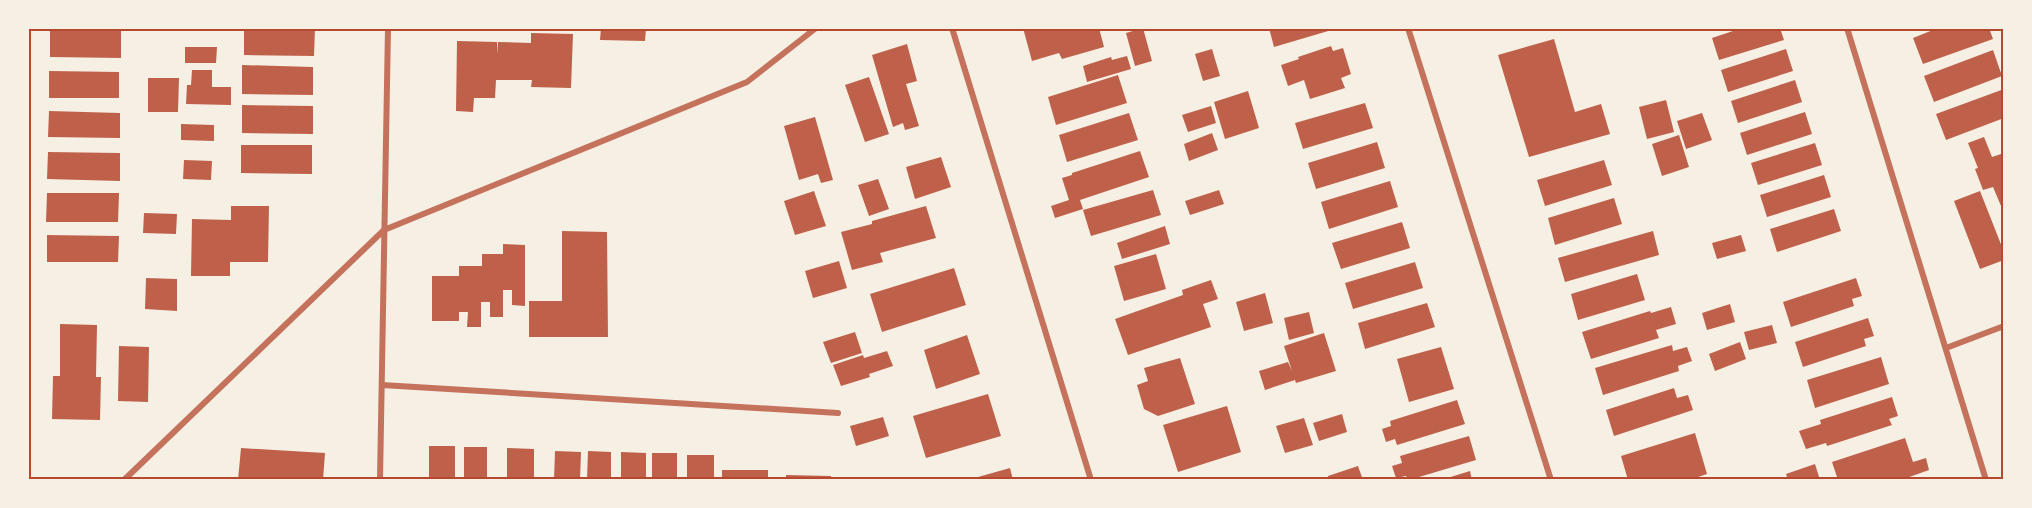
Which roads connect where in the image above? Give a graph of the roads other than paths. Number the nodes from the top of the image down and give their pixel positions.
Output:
1 (388, 28) edge
2 (816, 28) edge
3 (952, 28) edge
4 (1408, 28) edge
5 (1847, 28) edge
6 (384, 230) junction
7 (2004, 326) edge
8 (1946, 348) junction
9 (381, 385) junction
10 (838, 413) dead end
11 (124, 480) edge
12 (380, 480) edge
13 (1091, 480) edge
14 (1551, 480) edge
15 (1986, 480) edge

1 - 6 street
2 - 6 street
3 - 13 street
4 - 14 street
5 - 8 street
6 - 9 street
6 - 11 street
7 - 8 street
8 - 15 street
9 - 10 street
9 - 12 street

